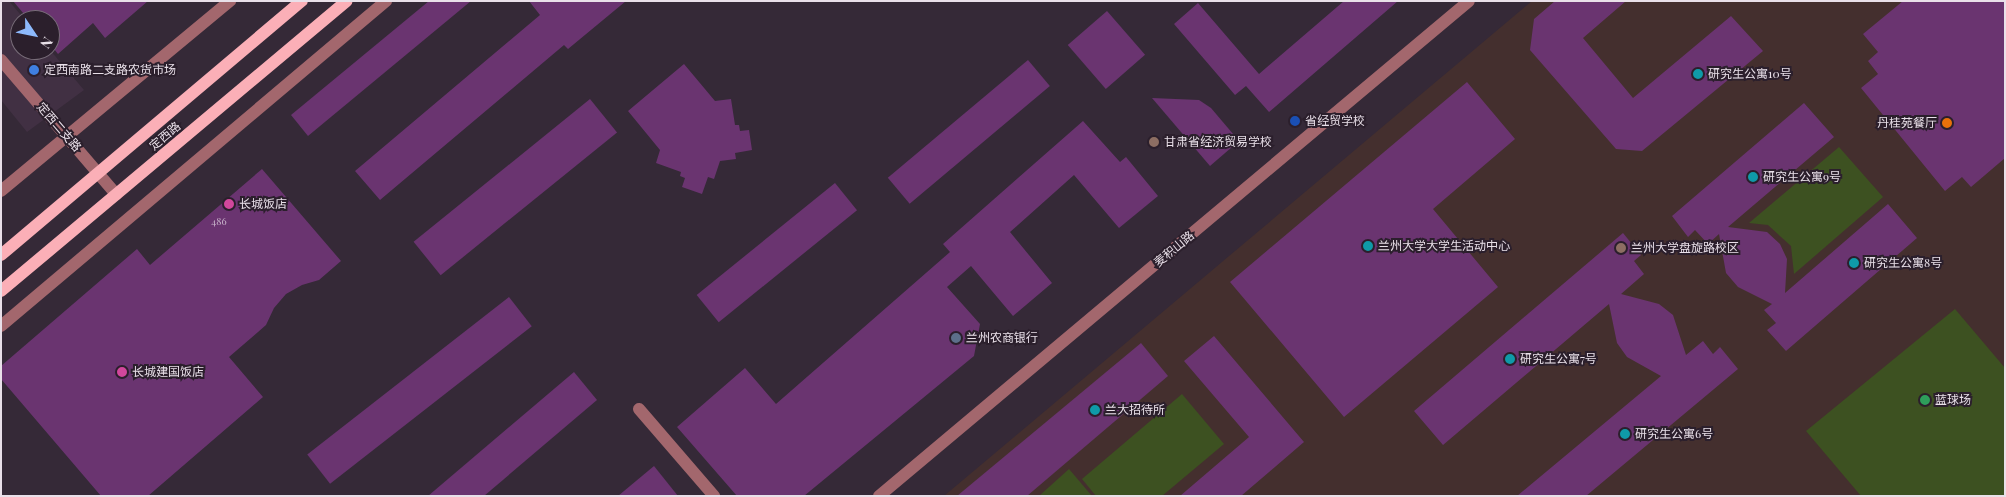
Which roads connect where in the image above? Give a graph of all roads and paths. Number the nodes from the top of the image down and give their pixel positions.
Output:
1 (230, 1) edge
2 (302, 1) edge
3 (346, 1) edge
4 (386, 1) edge
5 (1469, 1) edge
6 (1, 60) edge
7 (67, 137) junction
8 (97, 172) junction
9 (1, 191) edge
10 (116, 194) junction
11 (1, 255) edge
12 (1, 292) edge
13 (1, 326) edge
14 (639, 409) dead end
15 (714, 496) edge
16 (879, 496) edge

1 - 7 street
2 - 8 main road, 定西路
3 - 10 main road, 定西路
4 - 13 street
5 - 16 street, 麦积山路
6 - 7 street, 定西二支路
7 - 8 street, 定西二支路
7 - 9 street
8 - 10 street, 定西二支路
8 - 11 main road, 定西路
10 - 12 main road, 定西路
14 - 15 street

